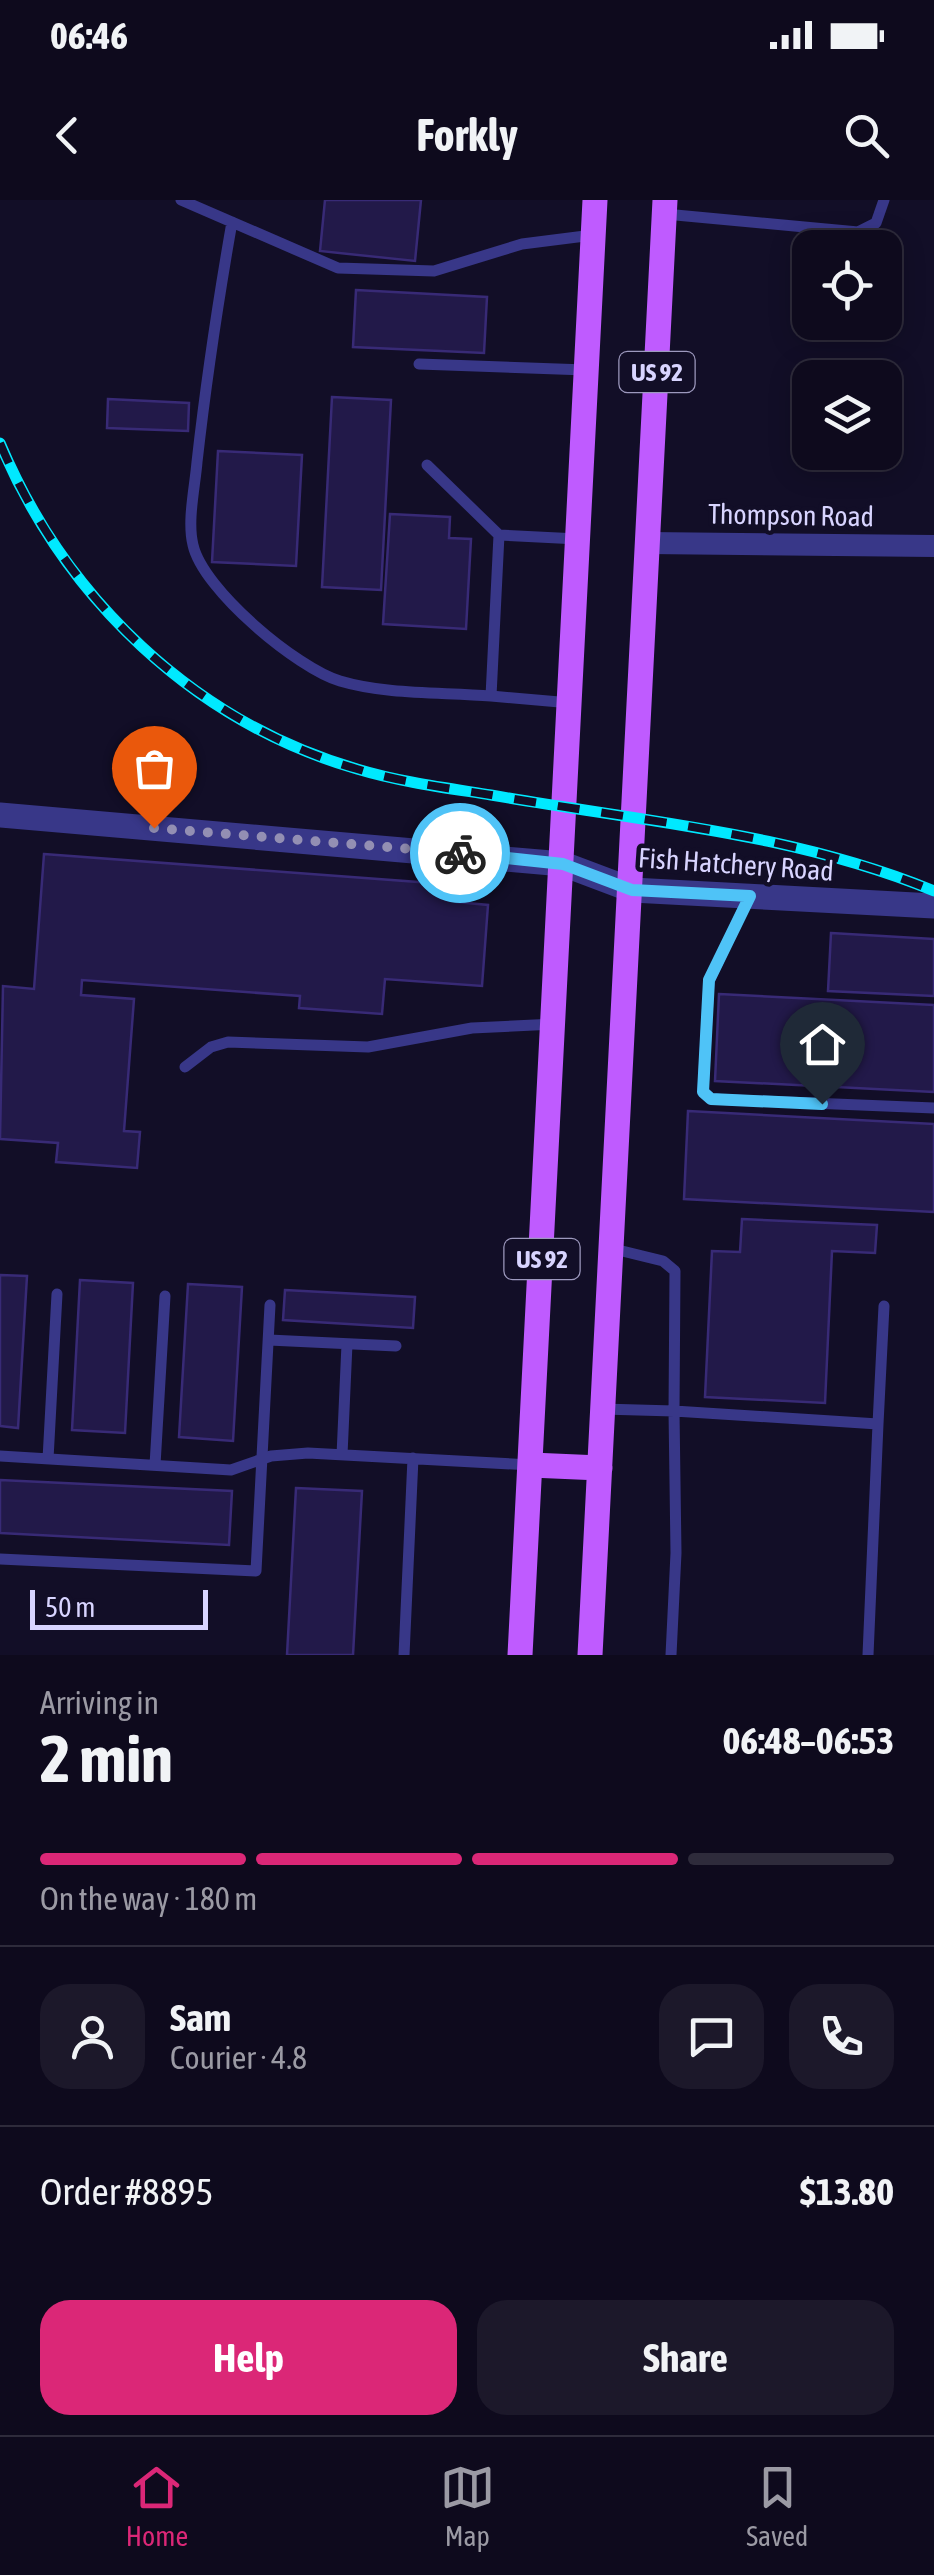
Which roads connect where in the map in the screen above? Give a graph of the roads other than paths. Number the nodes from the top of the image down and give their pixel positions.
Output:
1 (181, 200) edge
2 (595, 200) edge
3 (884, 200) edge
4 (665, 207) edge
5 (232, 222) junction
6 (593, 235) junction
7 (419, 364) dead end
8 (586, 370) junction
9 (427, 465) dead end
10 (499, 535) junction
11 (578, 540) junction
12 (648, 543) junction
13 (934, 546) edge
14 (490, 696) junction
15 (571, 704) junction
16 (0, 815) edge
17 (563, 864) junction
18 (632, 890) junction
19 (750, 896) junction
20 (934, 906) edge
21 (555, 1024) junction
22 (185, 1067) dead end
23 (934, 1108) edge
24 (614, 1249) junction
25 (57, 1294) dead end
26 (165, 1296) dead end
27 (270, 1305) dead end
28 (884, 1306) dead end
29 (268, 1340) junction
30 (347, 1344) junction
31 (396, 1346) dead end
32 (602, 1408) junction
33 (674, 1411) junction
34 (878, 1424) junction
35 (342, 1454) junction
36 (0, 1456) edge
37 (413, 1458) junction
38 (48, 1459) junction
39 (262, 1460) junction
40 (155, 1465) junction
41 (531, 1465) junction
42 (600, 1468) junction
43 (0, 1559) edge
44 (404, 1655) edge
45 (520, 1655) edge
46 (590, 1655) edge
47 (670, 1655) edge
48 (868, 1655) edge

1 - 5 lane
2 - 6 main road, US 92
3 - 4 lane
4 - 12 main road, US 92
5 - 6 lane
5 - 14 lane
6 - 8 main road, US 92
7 - 8 lane
8 - 11 main road, US 92
9 - 10 lane
10 - 11 lane
10 - 14 lane
11 - 15 main road, US 92
12 - 13 street, Thompson Road
12 - 18 main road, US 92
14 - 15 lane
15 - 17 main road, US 92
16 - 17 street, Fish Hatchery Road
17 - 18 street, Fish Hatchery Road
17 - 21 main road, US 92
18 - 19 street, Fish Hatchery Road
18 - 24 main road, US 92
19 - 20 street, Fish Hatchery Road
19 - 23 lane
21 - 22 lane
21 - 41 main road, US 92
24 - 32 main road, US 92
24 - 33 lane
25 - 38 lane
26 - 40 lane
27 - 29 lane
28 - 34 lane
29 - 30 lane
29 - 39 lane
30 - 31 lane
30 - 35 lane
32 - 33 lane
32 - 42 main road, US 92
33 - 34 lane
33 - 47 lane
34 - 48 lane
35 - 37 lane
35 - 39 lane
36 - 38 lane
37 - 41 lane
37 - 44 lane
38 - 40 lane
39 - 40 lane
39 - 43 lane
41 - 42 main road
41 - 45 main road, US 92
42 - 46 main road, US 92

